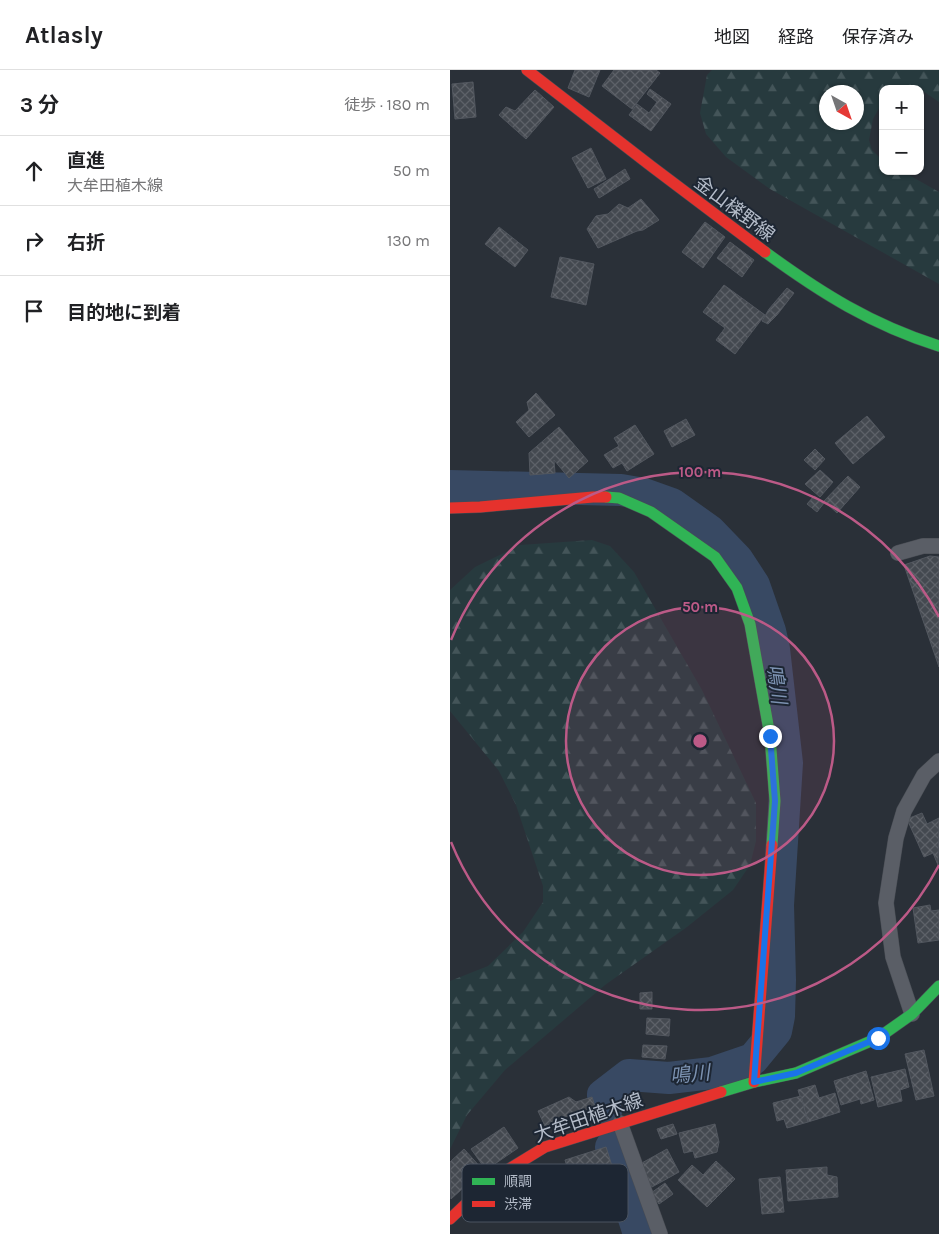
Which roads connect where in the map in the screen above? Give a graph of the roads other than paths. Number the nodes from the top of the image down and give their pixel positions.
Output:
1 (527, 70) edge
2 (939, 346) edge
3 (450, 508) edge
4 (939, 546) edge
5 (898, 553) dead end
6 (939, 761) edge
7 (939, 986) edge
8 (912, 1014) junction
9 (754, 1082) junction
10 (620, 1124) junction
11 (517, 1164) edge
12 (462, 1208) edge
13 (450, 1219) edge
14 (660, 1234) edge

1 - 2 main road, 金山檪野線
3 - 9 main road
4 - 5 street
6 - 8 street
7 - 8 main road, 大牟田植木線
8 - 9 main road, 大牟田植木線
9 - 10 main road, 大牟田植木線
10 - 11 main road, 大牟田植木線
10 - 14 street
12 - 13 main road, 大牟田植木線

